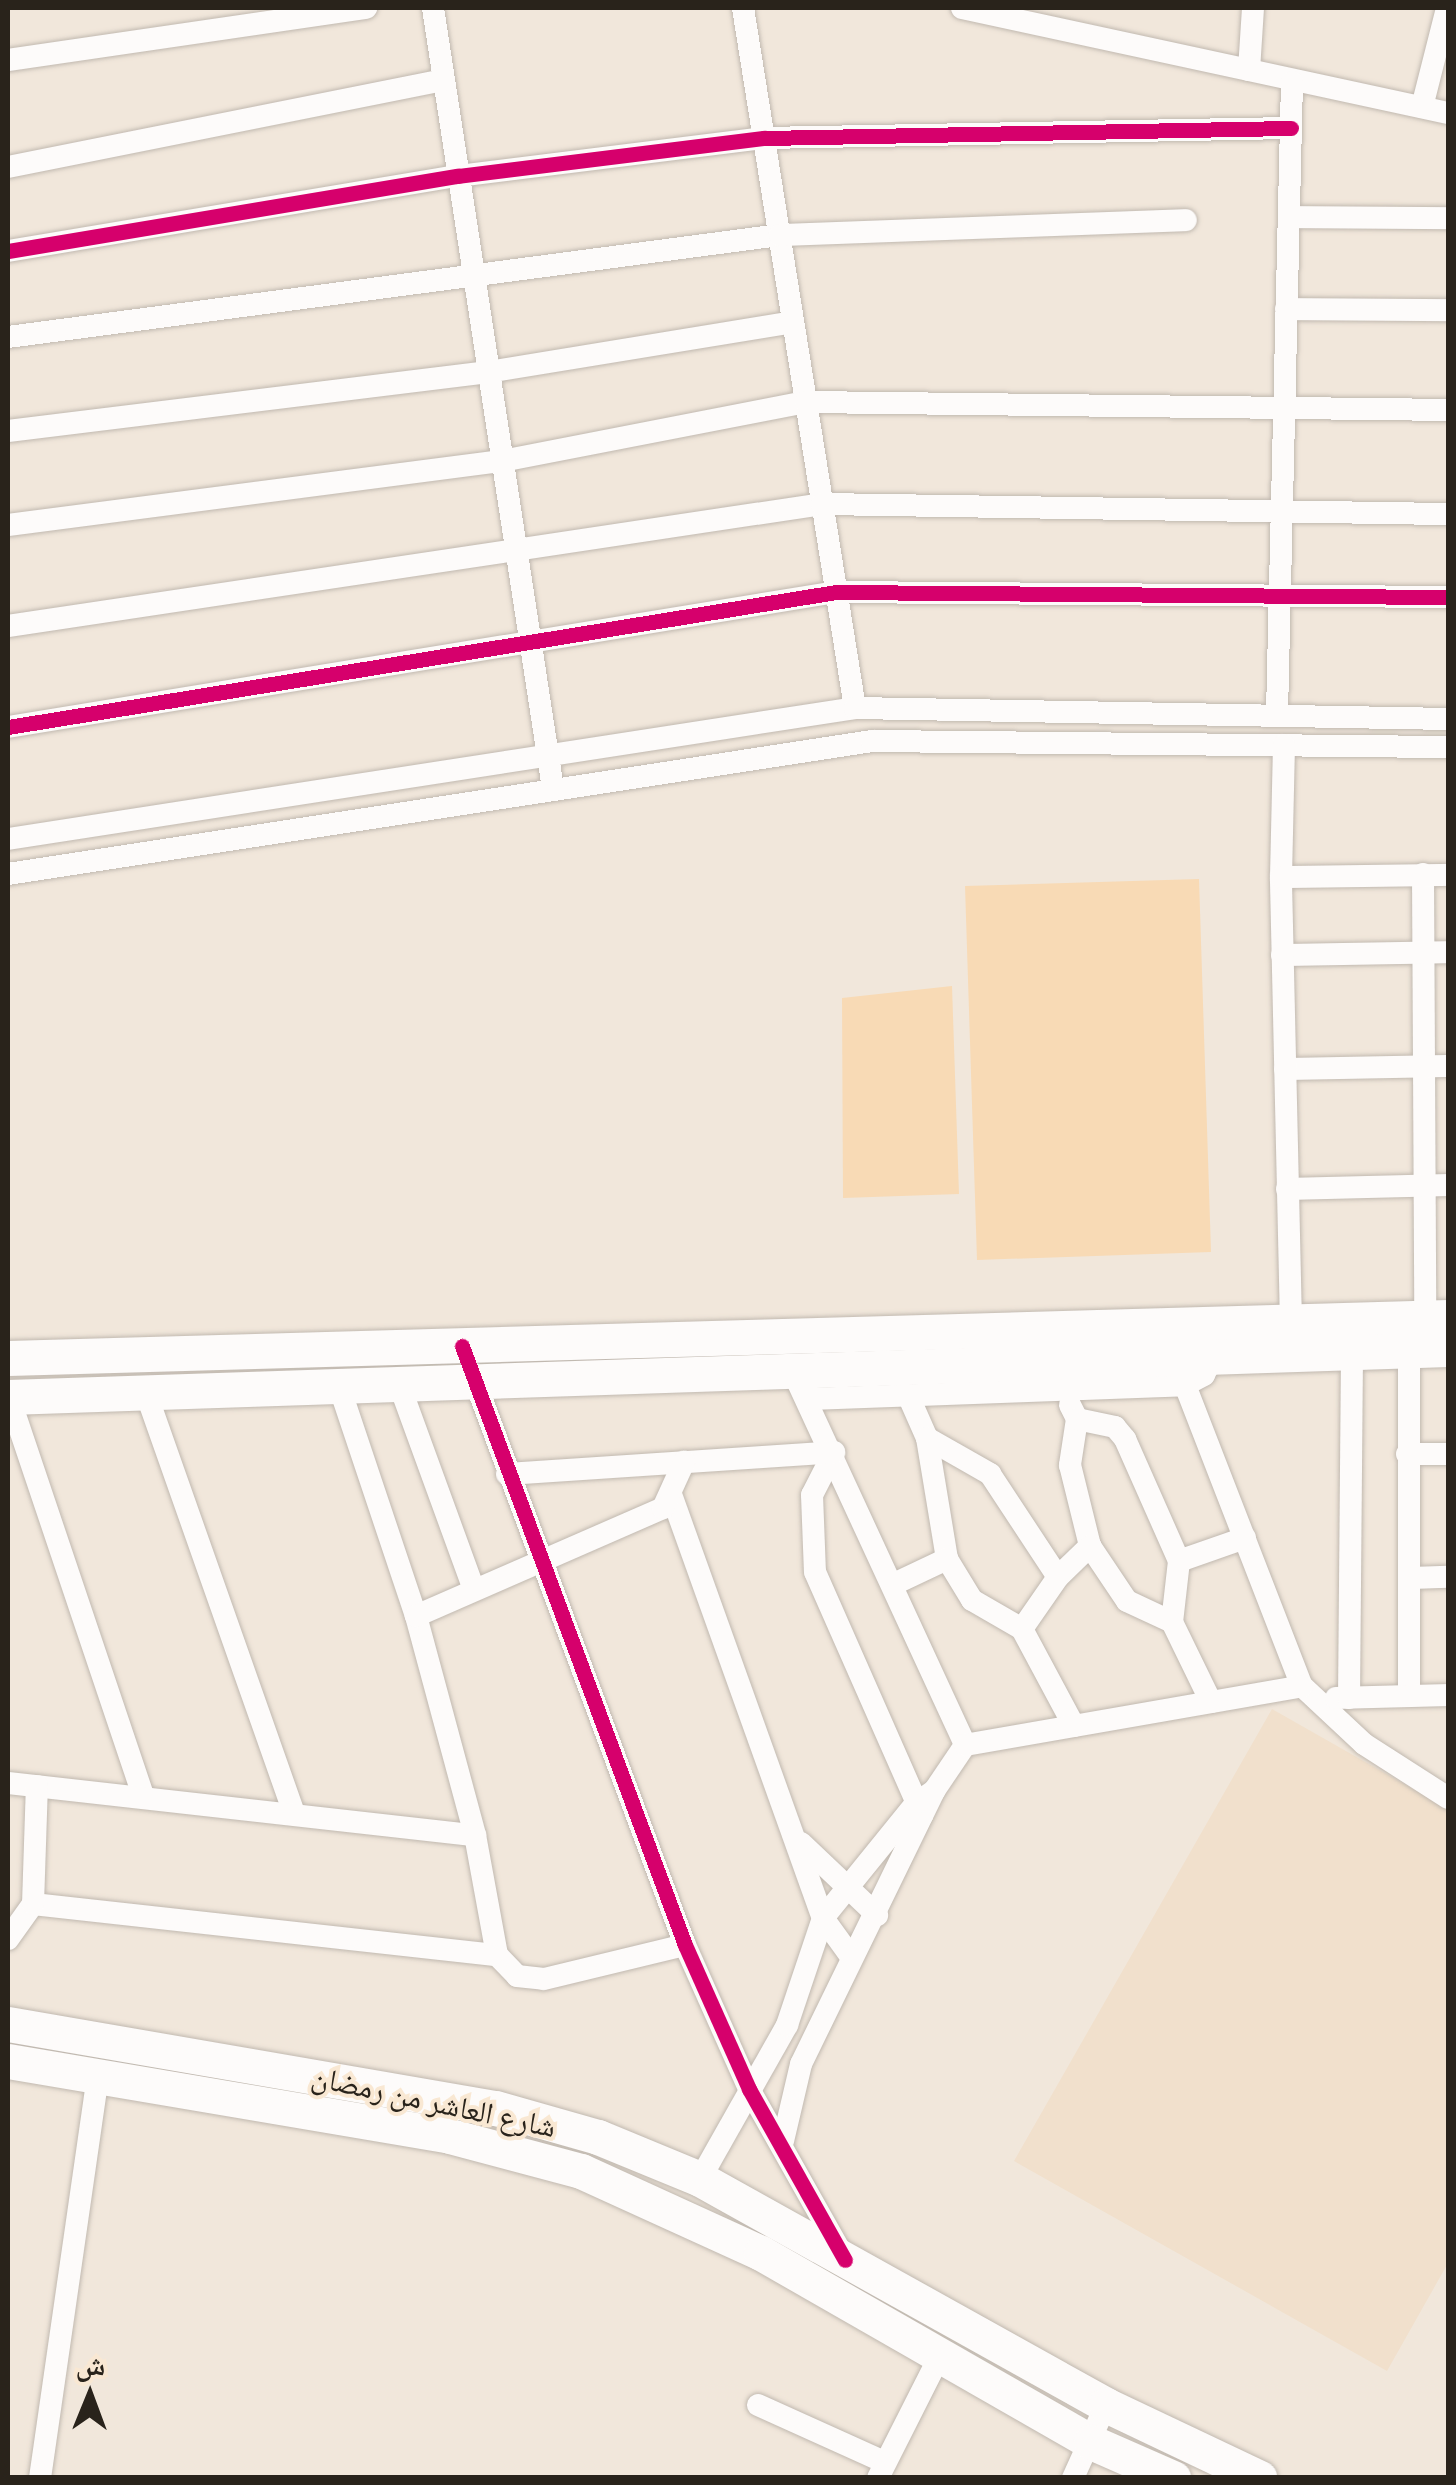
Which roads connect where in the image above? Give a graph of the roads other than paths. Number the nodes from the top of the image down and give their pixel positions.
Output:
1 (366, 8) edge
2 (432, 8) edge
3 (744, 8) edge
4 (962, 8) edge
5 (1253, 8) edge
6 (1447, 8) edge
7 (1030, 14) edge
8 (8, 60) edge
9 (1249, 70) junction
10 (443, 80) junction
11 (1292, 82) junction
12 (1422, 107) junction
13 (1448, 112) edge
14 (1290, 128) junction
15 (764, 138) junction
16 (8, 167) edge
17 (458, 176) junction
18 (1289, 216) junction
19 (1448, 218) edge
20 (1186, 220) dead end
21 (780, 236) junction
22 (8, 251) edge
23 (472, 274) junction
24 (1286, 309) junction
25 (1448, 310) edge
26 (793, 322) junction
27 (8, 337) edge
28 (488, 372) junction
29 (806, 402) junction
30 (1284, 409) junction
31 (1448, 410) edge
32 (8, 430) edge
33 (502, 462) junction
34 (822, 504) junction
35 (1281, 509) junction
36 (1448, 514) edge
37 (8, 525) edge
38 (518, 549) junction
39 (836, 592) junction
40 (1448, 596) edge
41 (1279, 599) junction
42 (8, 626) edge
43 (531, 644) junction
44 (854, 708) junction
45 (1039, 709) junction
46 (1276, 713) junction
47 (1448, 719) edge
48 (8, 727) edge
49 (1038, 740) junction
50 (1284, 744) junction
51 (1448, 747) edge
52 (549, 756) junction
53 (553, 789) junction
54 (8, 839) edge
55 (8, 874) edge
56 (1423, 874) junction
57 (1448, 874) edge
58 (1281, 877) junction
59 (1423, 952) junction
60 (1448, 952) edge
61 (1282, 956) junction
62 (1437, 1066) edge
63 (1285, 1069) junction
64 (1438, 1185) edge
65 (1287, 1188) junction
66 (1437, 1317) edge
67 (1291, 1322) junction
68 (1448, 1349) edge
69 (1409, 1350) junction
70 (1352, 1353) junction
71 (1213, 1357) junction
72 (8, 1358) edge
73 (468, 1362) junction
74 (398, 1381) junction
75 (338, 1383) junction
76 (801, 1384) junction
77 (1184, 1385) junction
78 (1062, 1390) junction
79 (146, 1393) junction
80 (908, 1395) junction
81 (8, 1397) edge
82 (1078, 1419) junction
83 (926, 1438) junction
84 (834, 1452) junction
85 (1408, 1454) junction
86 (1448, 1454) edge
87 (684, 1462) junction
88 (507, 1474) junction
89 (672, 1497) junction
90 (1245, 1538) junction
91 (1090, 1546) junction
92 (539, 1559) junction
93 (947, 1559) junction
94 (1180, 1561) junction
95 (1058, 1577) junction
96 (1448, 1577) edge
97 (1411, 1578) junction
98 (894, 1584) junction
99 (474, 1590) junction
100 (416, 1616) junction
101 (1172, 1622) junction
102 (1022, 1629) junction
103 (1308, 1693) junction
104 (1448, 1695) edge
105 (1409, 1696) junction
106 (1349, 1698) junction
107 (1211, 1702) junction
108 (1074, 1726) junction
109 (965, 1744) junction
110 (8, 1783) edge
111 (37, 1786) junction
112 (144, 1798) junction
113 (1448, 1798) edge
114 (925, 1805) junction
115 (294, 1814) junction
116 (474, 1835) junction
117 (799, 1841) junction
118 (847, 1887) junction
119 (34, 1904) junction
120 (876, 1915) junction
121 (822, 1918) junction
122 (8, 1938) edge
123 (685, 1945) junction
124 (497, 1955) junction
125 (852, 1958) junction
126 (8, 2024) edge
127 (8, 2061) edge
128 (98, 2077) junction
129 (749, 2088) junction
130 (783, 2140) junction
131 (700, 2180) junction
132 (845, 2260) junction
133 (939, 2357) junction
134 (758, 2405) dead end
135 (1106, 2406) junction
136 (1090, 2442) junction
137 (881, 2470) edge
138 (40, 2478) edge
139 (1073, 2478) edge
140 (1173, 2478) edge
141 (1260, 2478) edge

1 - 8 street
2 - 10 street
3 - 15 street
4 - 7 street
5 - 9 street
6 - 12 street
7 - 9 street
9 - 11 street
10 - 16 street
10 - 17 street
11 - 12 street
11 - 14 street
12 - 13 street
14 - 15 street
14 - 18 street
15 - 17 street
15 - 21 street
17 - 22 street
17 - 23 street
18 - 19 street
18 - 24 street
20 - 21 street
21 - 23 street
21 - 26 street
23 - 27 street
23 - 28 street
24 - 25 street
24 - 30 street
26 - 28 street
26 - 29 street
28 - 32 street
28 - 33 street
29 - 30 street
29 - 33 street
29 - 34 street
30 - 31 street
30 - 35 street
33 - 37 street
33 - 38 street
34 - 35 street
34 - 38 street
34 - 39 street
35 - 36 street
35 - 41 street
38 - 42 street
38 - 43 street
39 - 41 street
39 - 43 street
39 - 44 street
40 - 41 street
41 - 46 street
43 - 48 street
43 - 52 street
44 - 45 street
44 - 52 street
45 - 46 street
45 - 49 street
46 - 47 street
49 - 50 street
49 - 53 street
50 - 51 street
50 - 58 street
52 - 53 street
52 - 54 street
53 - 55 street
56 - 57 street
56 - 58 street
56 - 59 street
58 - 61 street
59 - 60 street
59 - 61 street
59 - 62 street
61 - 63 street
62 - 63 street
62 - 64 street
63 - 65 street
64 - 65 street
64 - 66 street
65 - 67 street
66 - 67 main road
67 - 73 main road
68 - 69 main road
69 - 70 main road
69 - 85 street
70 - 71 main road
70 - 106 street
71 - 76 main road
71 - 77 street
72 - 73 main road
73 - 74 main road
73 - 76 main road
73 - 88 street
74 - 75 main road
74 - 99 street
75 - 79 main road
75 - 100 street
76 - 80 street
76 - 84 street
77 - 78 street
77 - 90 street
78 - 80 street
78 - 82 street
79 - 81 main road
79 - 115 street
80 - 83 street
81 - 112 street
82 - 91 street
82 - 94 street
83 - 93 street
83 - 95 street
84 - 87 street
84 - 98 street
84 - 114 street
85 - 86 street
85 - 97 street
87 - 88 street
87 - 89 street
88 - 92 street
89 - 92 street
89 - 117 street
90 - 94 street
90 - 103 street
91 - 95 street
91 - 101 street
92 - 99 street
92 - 123 street
93 - 98 street
93 - 102 street
94 - 101 street
95 - 102 street
96 - 97 street
97 - 105 street
98 - 109 street
99 - 100 street
100 - 116 street
101 - 107 street
102 - 108 street
103 - 106 street
103 - 107 street
103 - 113 street
104 - 105 street
105 - 106 street
107 - 108 street
108 - 109 street
109 - 114 street
110 - 111 street
111 - 112 street
111 - 119 street
112 - 115 street
114 - 118 street
114 - 120 street
115 - 116 street
116 - 124 street
117 - 118 street
117 - 121 street
118 - 120 street
118 - 121 street
119 - 122 street
119 - 124 street
120 - 125 street
121 - 125 street
121 - 129 street
123 - 124 street
123 - 129 street
125 - 130 street
126 - 131 main road, شارع العاشر من رمضان
127 - 128 main road, شارع العاشر من رمضان
128 - 133 main road, شارع العاشر من رمضان
128 - 138 street
129 - 130 street
129 - 131 street
130 - 132 street
131 - 132 main road, شارع العاشر من رمضان
132 - 135 main road, شارع العاشر من رمضان
133 - 136 main road, شارع العاشر من رمضان
133 - 137 street
134 - 137 street
135 - 136 street
135 - 141 main road, شارع العاشر من رمضان
136 - 139 street
136 - 140 main road, شارع العاشر من رمضان

